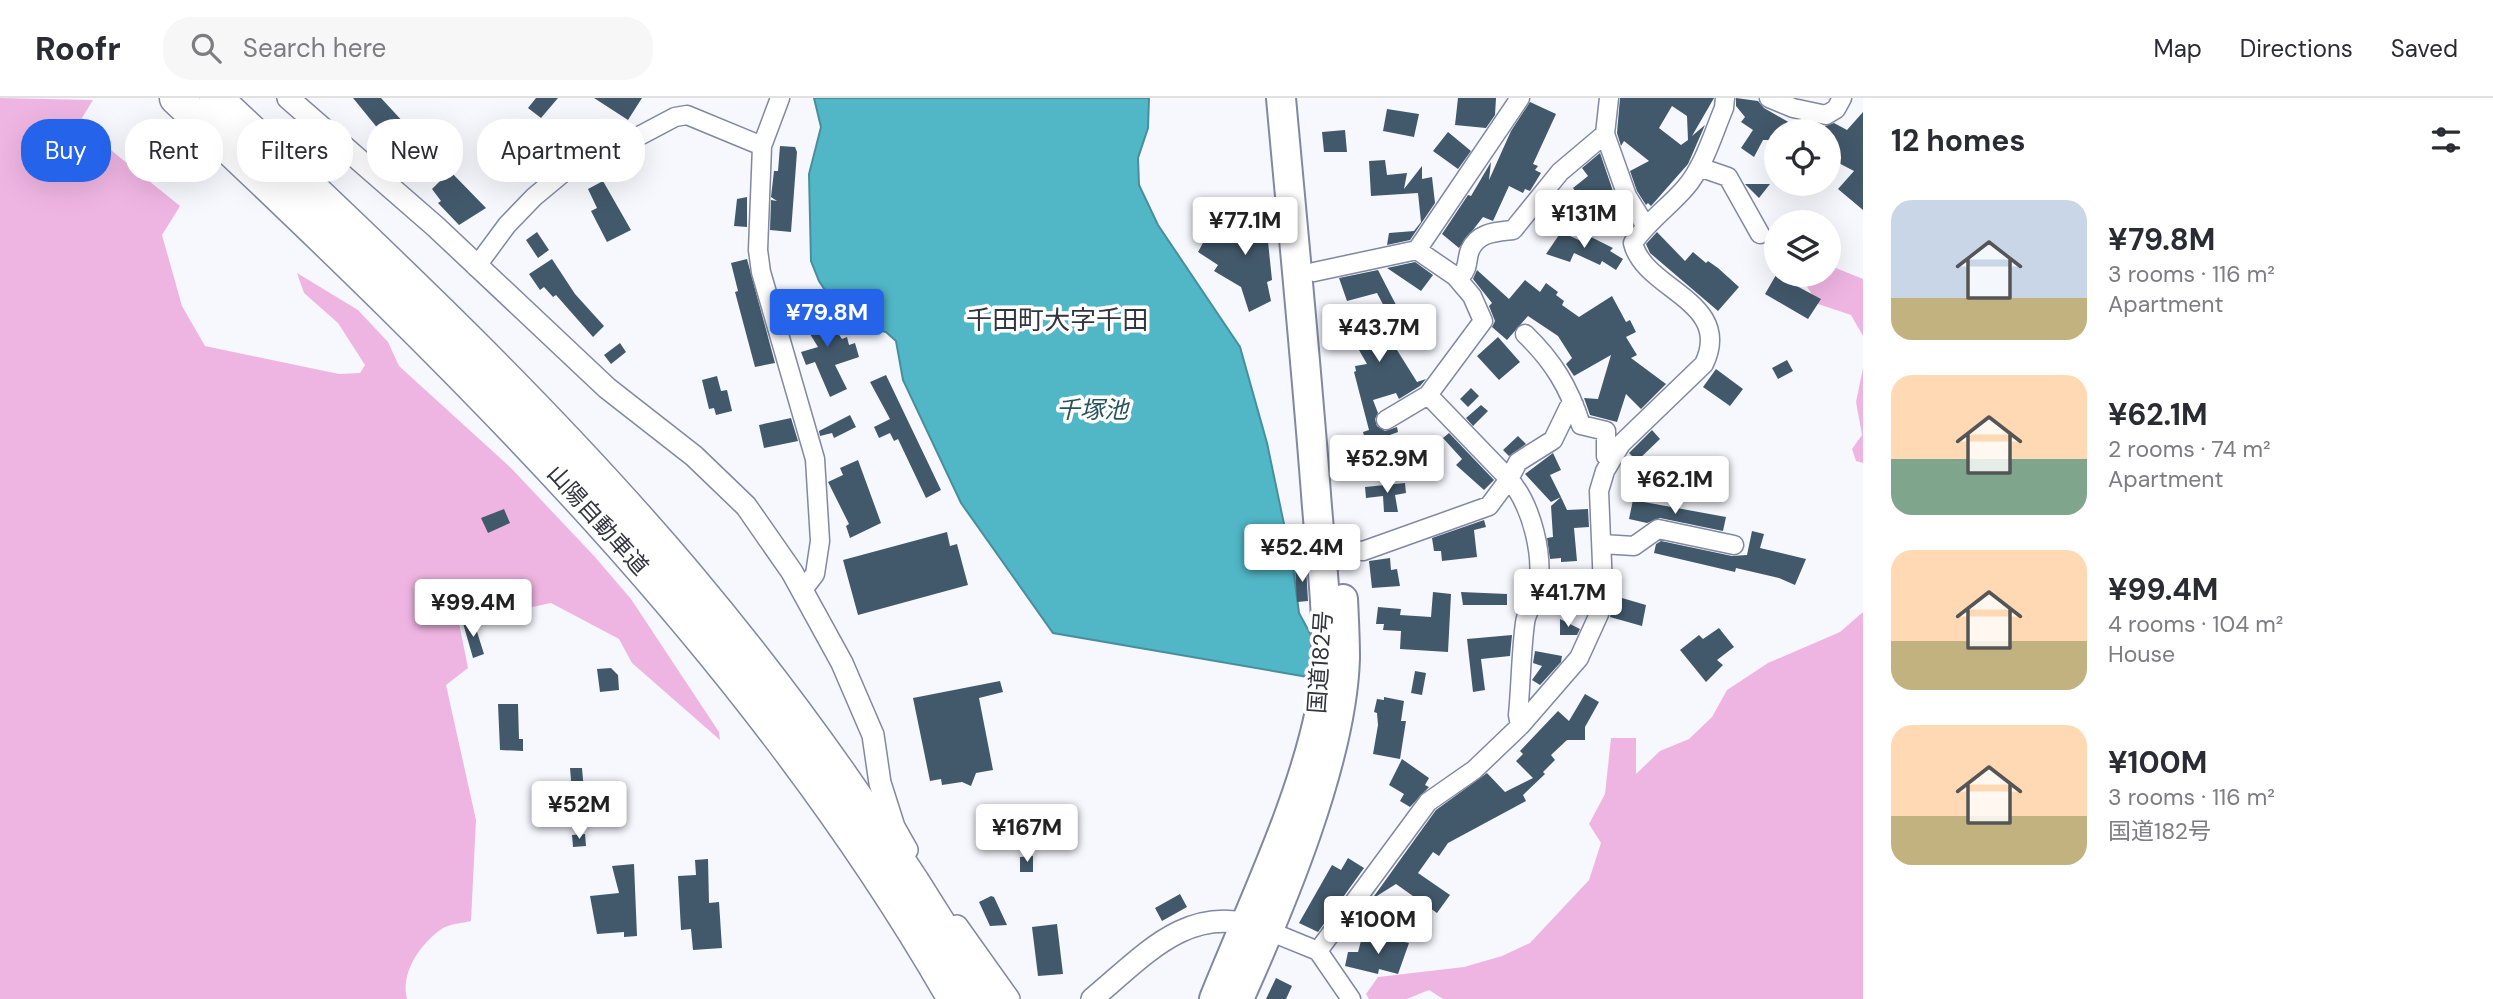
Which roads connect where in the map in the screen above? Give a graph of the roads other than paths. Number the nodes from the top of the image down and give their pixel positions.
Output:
1 (176, 98) edge
2 (216, 98) edge
3 (288, 98) edge
4 (780, 98) edge
5 (1281, 98) edge
6 (1299, 98) edge
7 (1520, 98) edge
8 (1609, 98) edge
9 (1725, 98) edge
10 (1769, 98) edge
11 (1842, 98) edge
12 (1605, 134) junction
13 (762, 146) junction
14 (1699, 167) junction
15 (1646, 225) junction
16 (1760, 234) dead end
17 (1417, 250) junction
18 (476, 267) junction
19 (1314, 272) junction
20 (1455, 276) junction
21 (1525, 334) dead end
22 (1428, 395) junction
23 (1574, 405) junction
24 (1386, 420) dead end
25 (1611, 460) junction
26 (1509, 479) junction
27 (1602, 544) junction
28 (1734, 545) dead end
29 (1338, 550) junction
30 (803, 591) junction
31 (1520, 726) junction
32 (824, 778) junction
33 (1257, 927) junction
34 (1318, 951) junction
35 (954, 999) edge
36 (985, 999) edge
37 (1009, 999) edge
38 (1092, 999) edge
39 (1214, 999) edge
40 (1239, 999) edge
41 (1351, 999) edge

1 - 32 highway, 山陽自動車道
2 - 32 highway, 山陽自動車道
3 - 18 street
4 - 13 street
5 - 33 highway, 国道182号
6 - 19 highway, 国道182号
7 - 17 street
8 - 12 street
9 - 14 street
10 - 11 street
12 - 15 street
12 - 20 street
13 - 18 street
13 - 30 street
14 - 15 street
14 - 16 street
15 - 25 street
17 - 19 street
17 - 20 street
18 - 30 street
19 - 29 highway, 国道182号
20 - 22 street
21 - 23 street
22 - 24 street
22 - 26 street
23 - 25 street
23 - 26 street
25 - 27 street
26 - 29 street
26 - 31 street
27 - 28 street
27 - 31 street
29 - 33 highway, 国道182号
30 - 37 street
31 - 34 street
32 - 35 highway, 山陽自動車道
32 - 36 highway, 山陽自動車道
33 - 34 street
33 - 38 street
33 - 39 highway, 国道182号
33 - 40 highway, 国道182号
34 - 41 street

